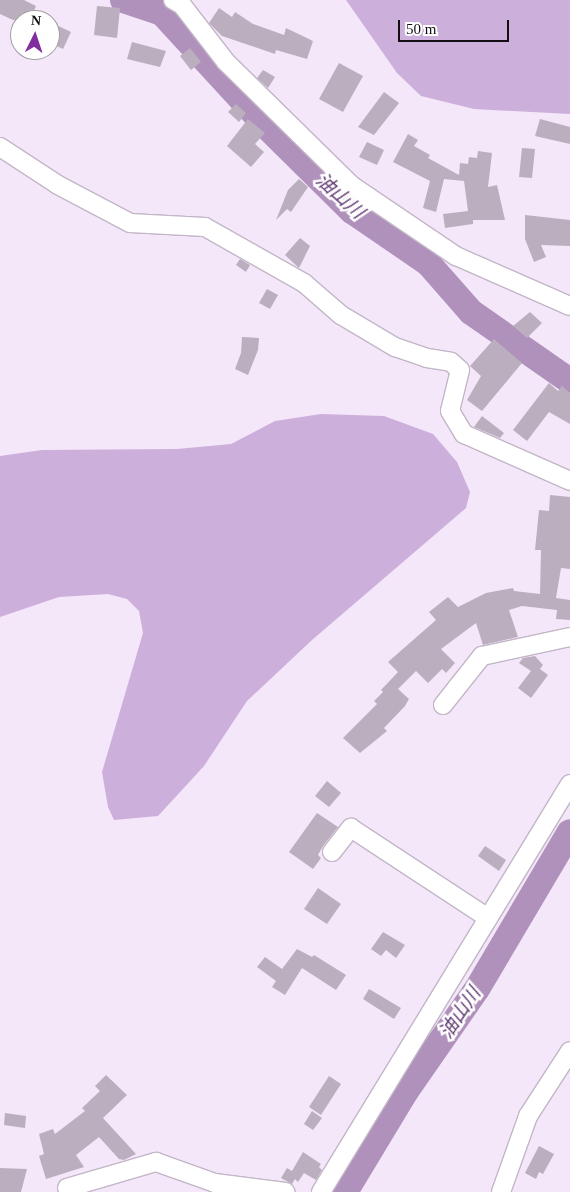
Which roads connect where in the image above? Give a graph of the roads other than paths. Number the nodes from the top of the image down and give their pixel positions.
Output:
1 (173, 0) edge
2 (0, 147) edge
3 (570, 306) edge
4 (570, 481) edge
5 (570, 637) edge
6 (443, 705) dead end
7 (570, 784) edge
8 (332, 852) dead end
9 (488, 918) junction
10 (570, 1051) edge
11 (67, 1188) dead end
12 (285, 1192) edge
13 (321, 1192) edge
14 (501, 1192) edge

1 - 3 street
2 - 4 street
5 - 6 street
7 - 9 street
8 - 9 street
9 - 13 street
10 - 14 street
11 - 12 street

